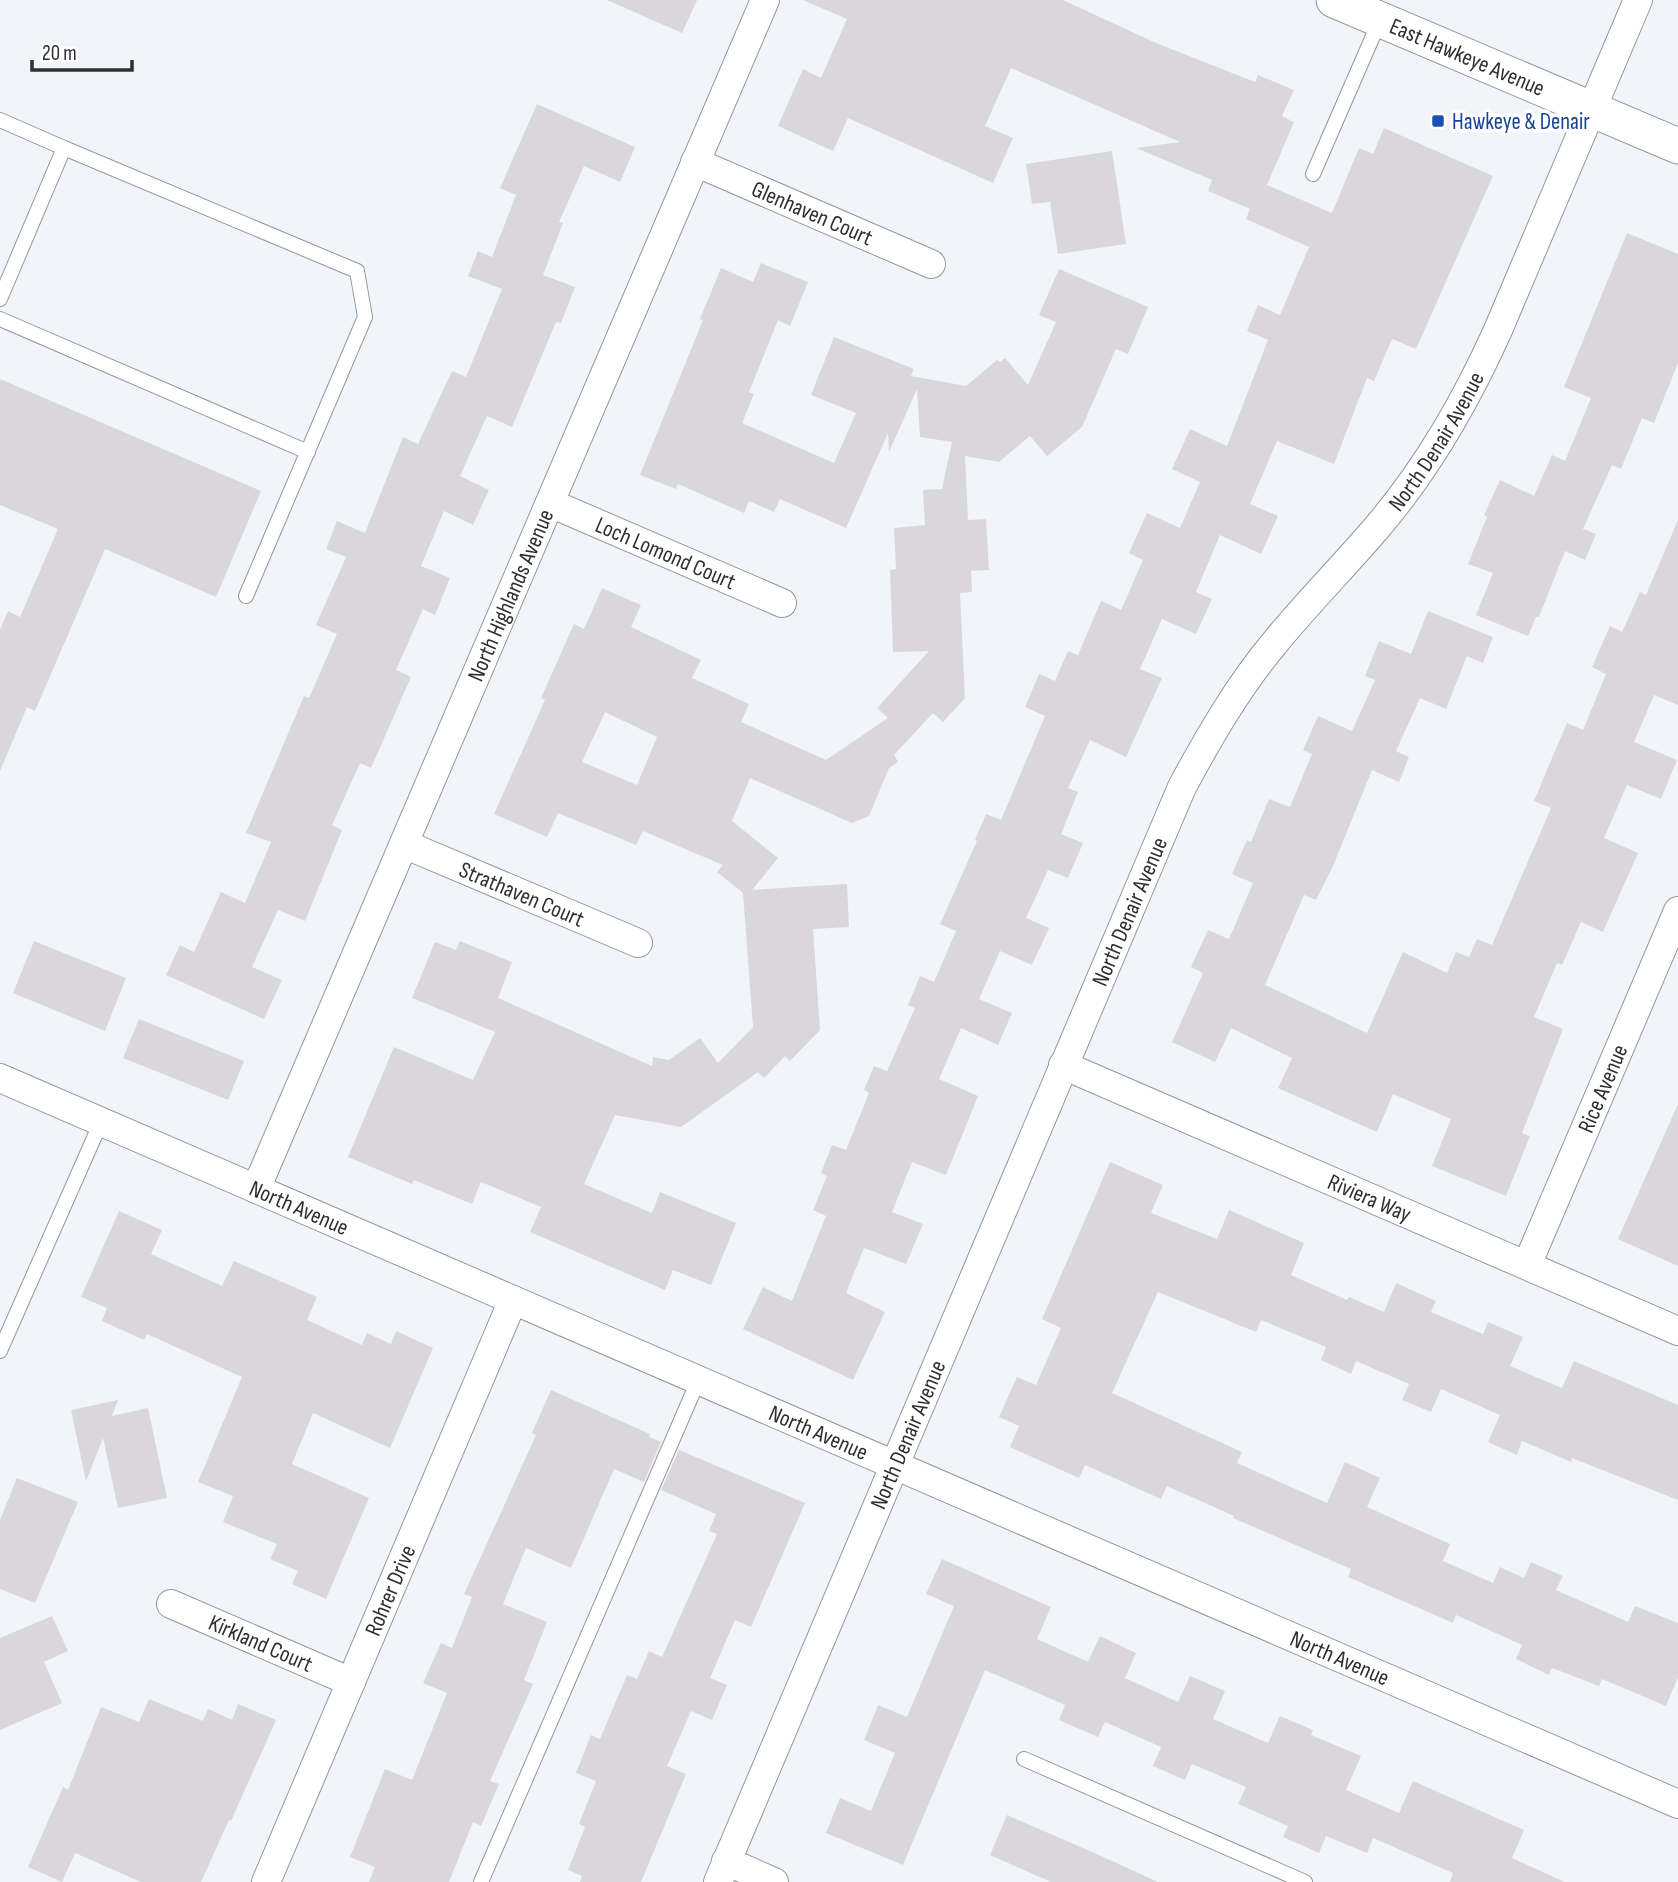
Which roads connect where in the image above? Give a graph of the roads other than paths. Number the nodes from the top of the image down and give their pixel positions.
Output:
1 (765, 0) edge
2 (1334, 0) edge
3 (1638, 0) edge
4 (1380, 20) junction
5 (1592, 109) junction
6 (0, 120) edge
7 (1678, 146) edge
8 (64, 148) junction
9 (695, 162) junction
10 (1313, 174) dead end
11 (930, 264) dead end
12 (0, 299) edge
13 (0, 319) edge
14 (308, 452) junction
15 (550, 503) junction
16 (246, 596) dead end
17 (782, 603) dead end
18 (404, 844) junction
19 (1678, 911) edge
20 (638, 943) dead end
21 (1063, 1065) junction
22 (0, 1078) edge
23 (101, 1122) junction
24 (256, 1189) junction
25 (1527, 1265) junction
26 (513, 1300) junction
27 (1678, 1331) edge
28 (0, 1351) edge
29 (698, 1381) junction
30 (894, 1465) junction
31 (171, 1604) dead end
32 (351, 1682) junction
33 (1024, 1759) dead end
34 (1678, 1804) edge
35 (722, 1872) edge
36 (266, 1882) edge
37 (481, 1882) edge
38 (774, 1882) edge
39 (1305, 1882) edge

1 - 9 street, North Highlands Avenue
2 - 4 street, East Hawkeye Avenue
3 - 5 street, North Denair Avenue
4 - 5 street, East Hawkeye Avenue
4 - 10 lane
5 - 7 street, East Hawkeye Avenue
5 - 21 street, North Denair Avenue
6 - 8 lane
8 - 12 lane
8 - 14 lane
9 - 11 street, Glenhaven Court
9 - 15 street, North Highlands Avenue
13 - 14 lane
14 - 16 lane
15 - 17 street, Loch Lomond Court
15 - 18 street, North Highlands Avenue
18 - 20 street, Strathaven Court
18 - 24 street, North Highlands Avenue
19 - 25 street, Rice Avenue
21 - 25 street, Riviera Way
21 - 30 street, North Denair Avenue
22 - 23 street, North Avenue
23 - 24 street, North Avenue
23 - 28 lane
24 - 26 street, North Avenue
25 - 27 street, Riviera Way
26 - 29 street, North Avenue
26 - 32 street, Rohrer Drive
29 - 30 street, North Avenue
29 - 37 lane
30 - 34 street, North Avenue
30 - 35 street, North Denair Avenue
31 - 32 street, Kirkland Court
32 - 36 street, Rohrer Drive
33 - 39 lane
35 - 38 street

